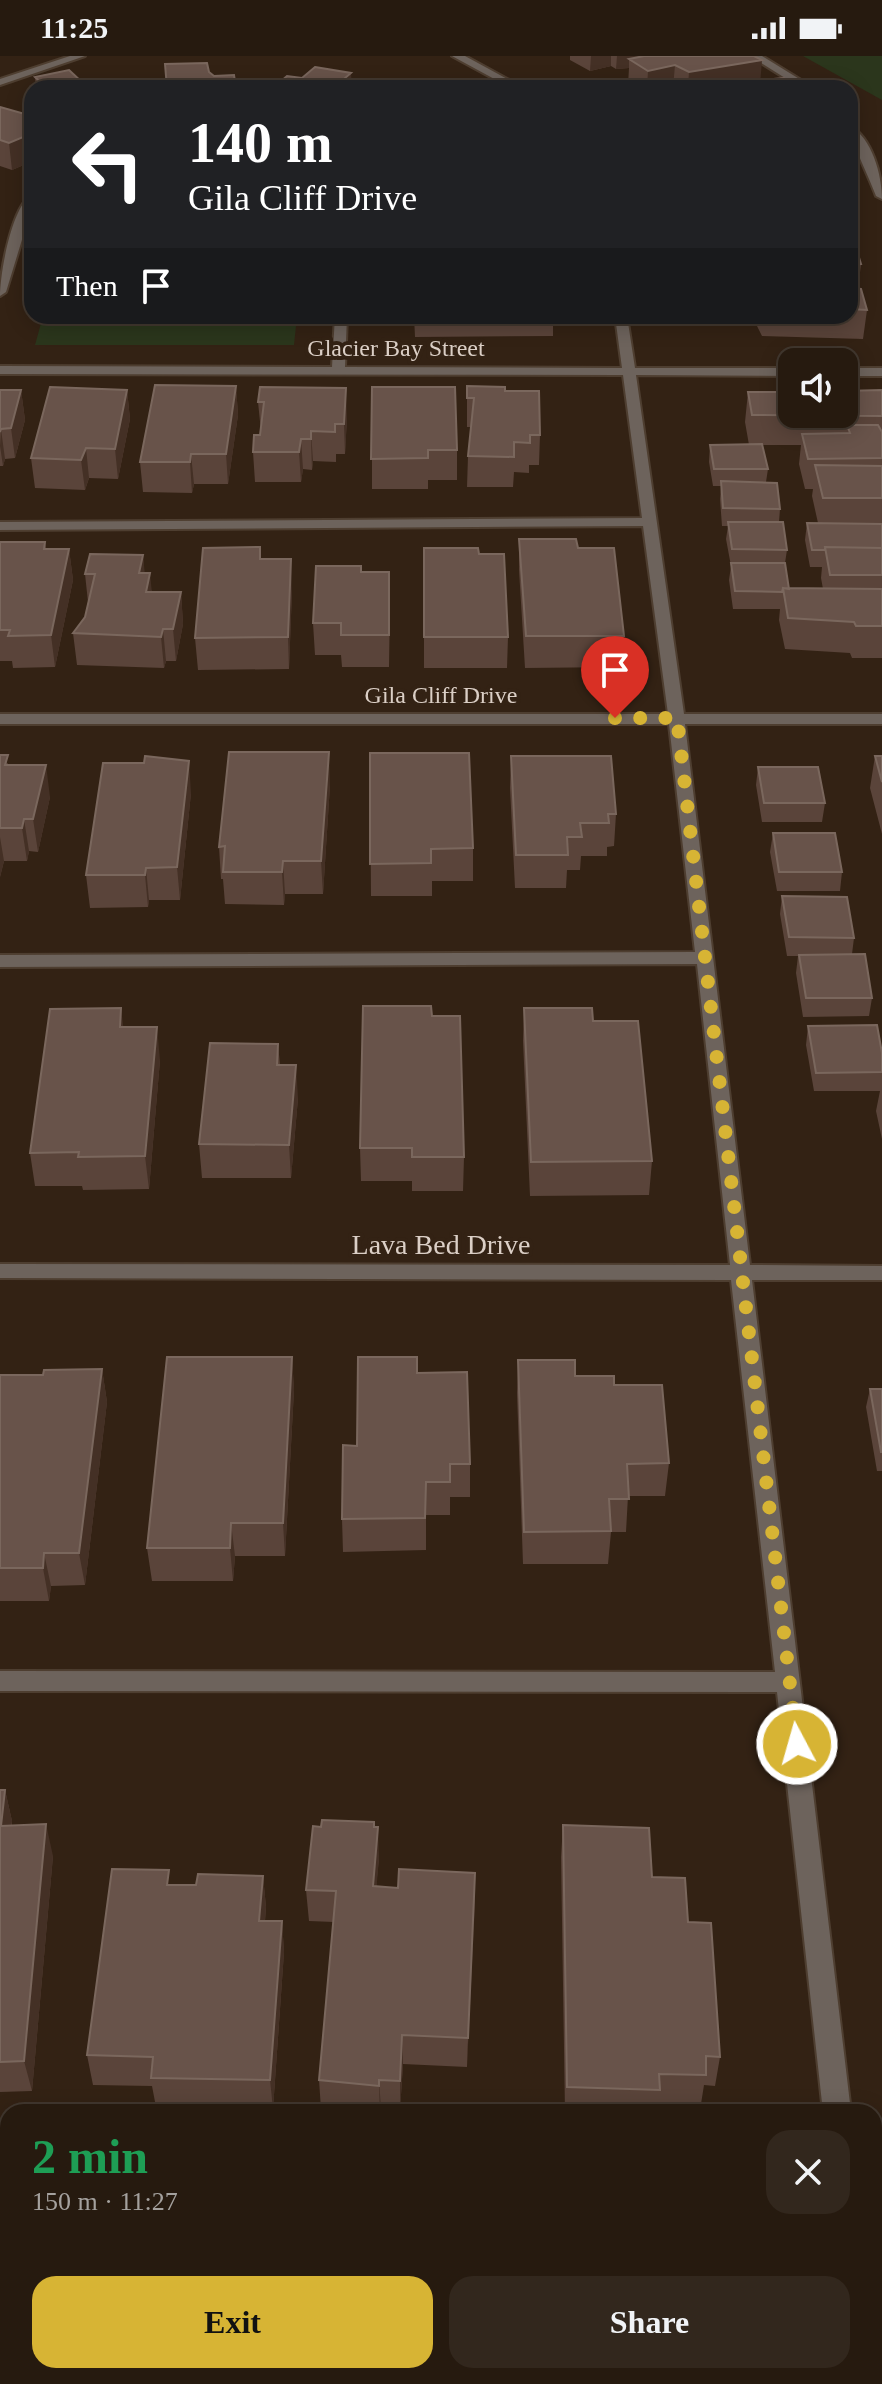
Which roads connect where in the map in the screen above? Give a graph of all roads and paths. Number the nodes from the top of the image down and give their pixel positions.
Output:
1 (80, 56) edge
2 (457, 56) edge
3 (755, 56) edge
4 (504, 80) edge
5 (796, 80) edge
6 (0, 82) edge
7 (858, 141) edge
8 (882, 196) edge
9 (24, 214) edge
10 (0, 292) edge
11 (341, 324) edge
12 (622, 324) edge
13 (0, 370) edge
14 (338, 370) junction
15 (630, 371) junction
16 (778, 372) edge
17 (858, 372) edge
18 (882, 372) edge
19 (651, 522) junction
20 (0, 526) edge
21 (677, 718) junction
22 (0, 719) edge
23 (882, 719) edge
24 (705, 958) junction
25 (0, 961) edge
26 (0, 1271) edge
27 (741, 1273) junction
28 (882, 1273) edge
29 (0, 1681) edge
30 (790, 1682) junction
31 (836, 2104) edge

1 - 6 street
2 - 4 street
3 - 5 street
7 - 8 street
9 - 10 street
11 - 14 street
12 - 15 street
13 - 14 street, Glacier Bay Street
14 - 15 street, Glacier Bay Street
15 - 16 street, Glacier Bay Street
15 - 19 street
17 - 18 street
19 - 20 street
19 - 21 street
21 - 22 street, Gila Cliff Drive
21 - 23 street, Gila Cliff Drive
21 - 24 street
24 - 25 street
24 - 27 street
26 - 27 street, Lava Bed Drive
27 - 28 street, Lava Bed Drive
27 - 30 street
29 - 30 street
30 - 31 street

